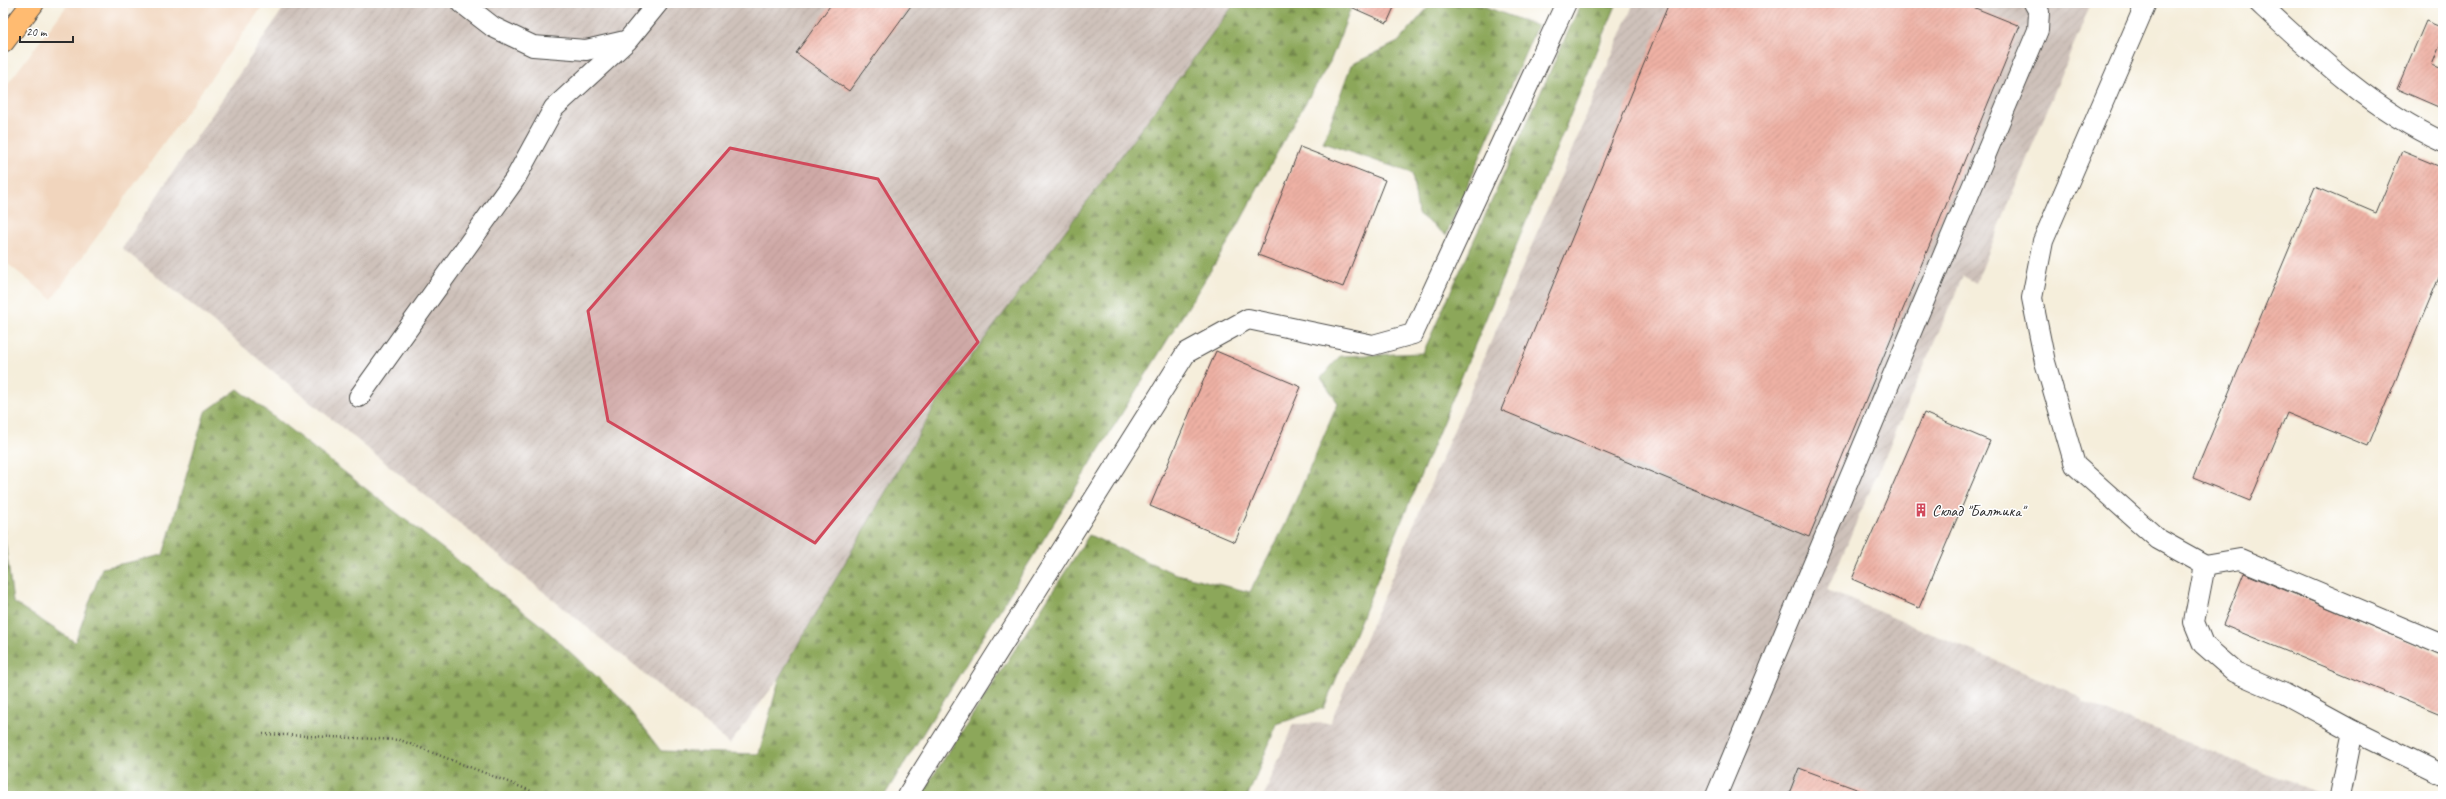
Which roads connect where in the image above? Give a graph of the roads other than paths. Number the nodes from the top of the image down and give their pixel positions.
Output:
1 (33, 3) edge
2 (462, 3) edge
3 (658, 3) edge
4 (1566, 3) edge
5 (2034, 3) edge
6 (2146, 3) edge
7 (2259, 3) edge
8 (627, 41) junction
9 (3, 42) edge
10 (2443, 142) edge
11 (359, 397) dead end
12 (2205, 564) junction
13 (2443, 645) edge
14 (2353, 731) junction
15 (2443, 775) edge
16 (907, 796) edge
17 (1716, 796) edge
18 (2340, 796) edge

1 - 9 highway
2 - 8 street
3 - 8 street
4 - 16 street
5 - 17 street
6 - 12 street
7 - 10 street
8 - 11 street
12 - 13 street
12 - 14 street
14 - 15 street
14 - 18 street

